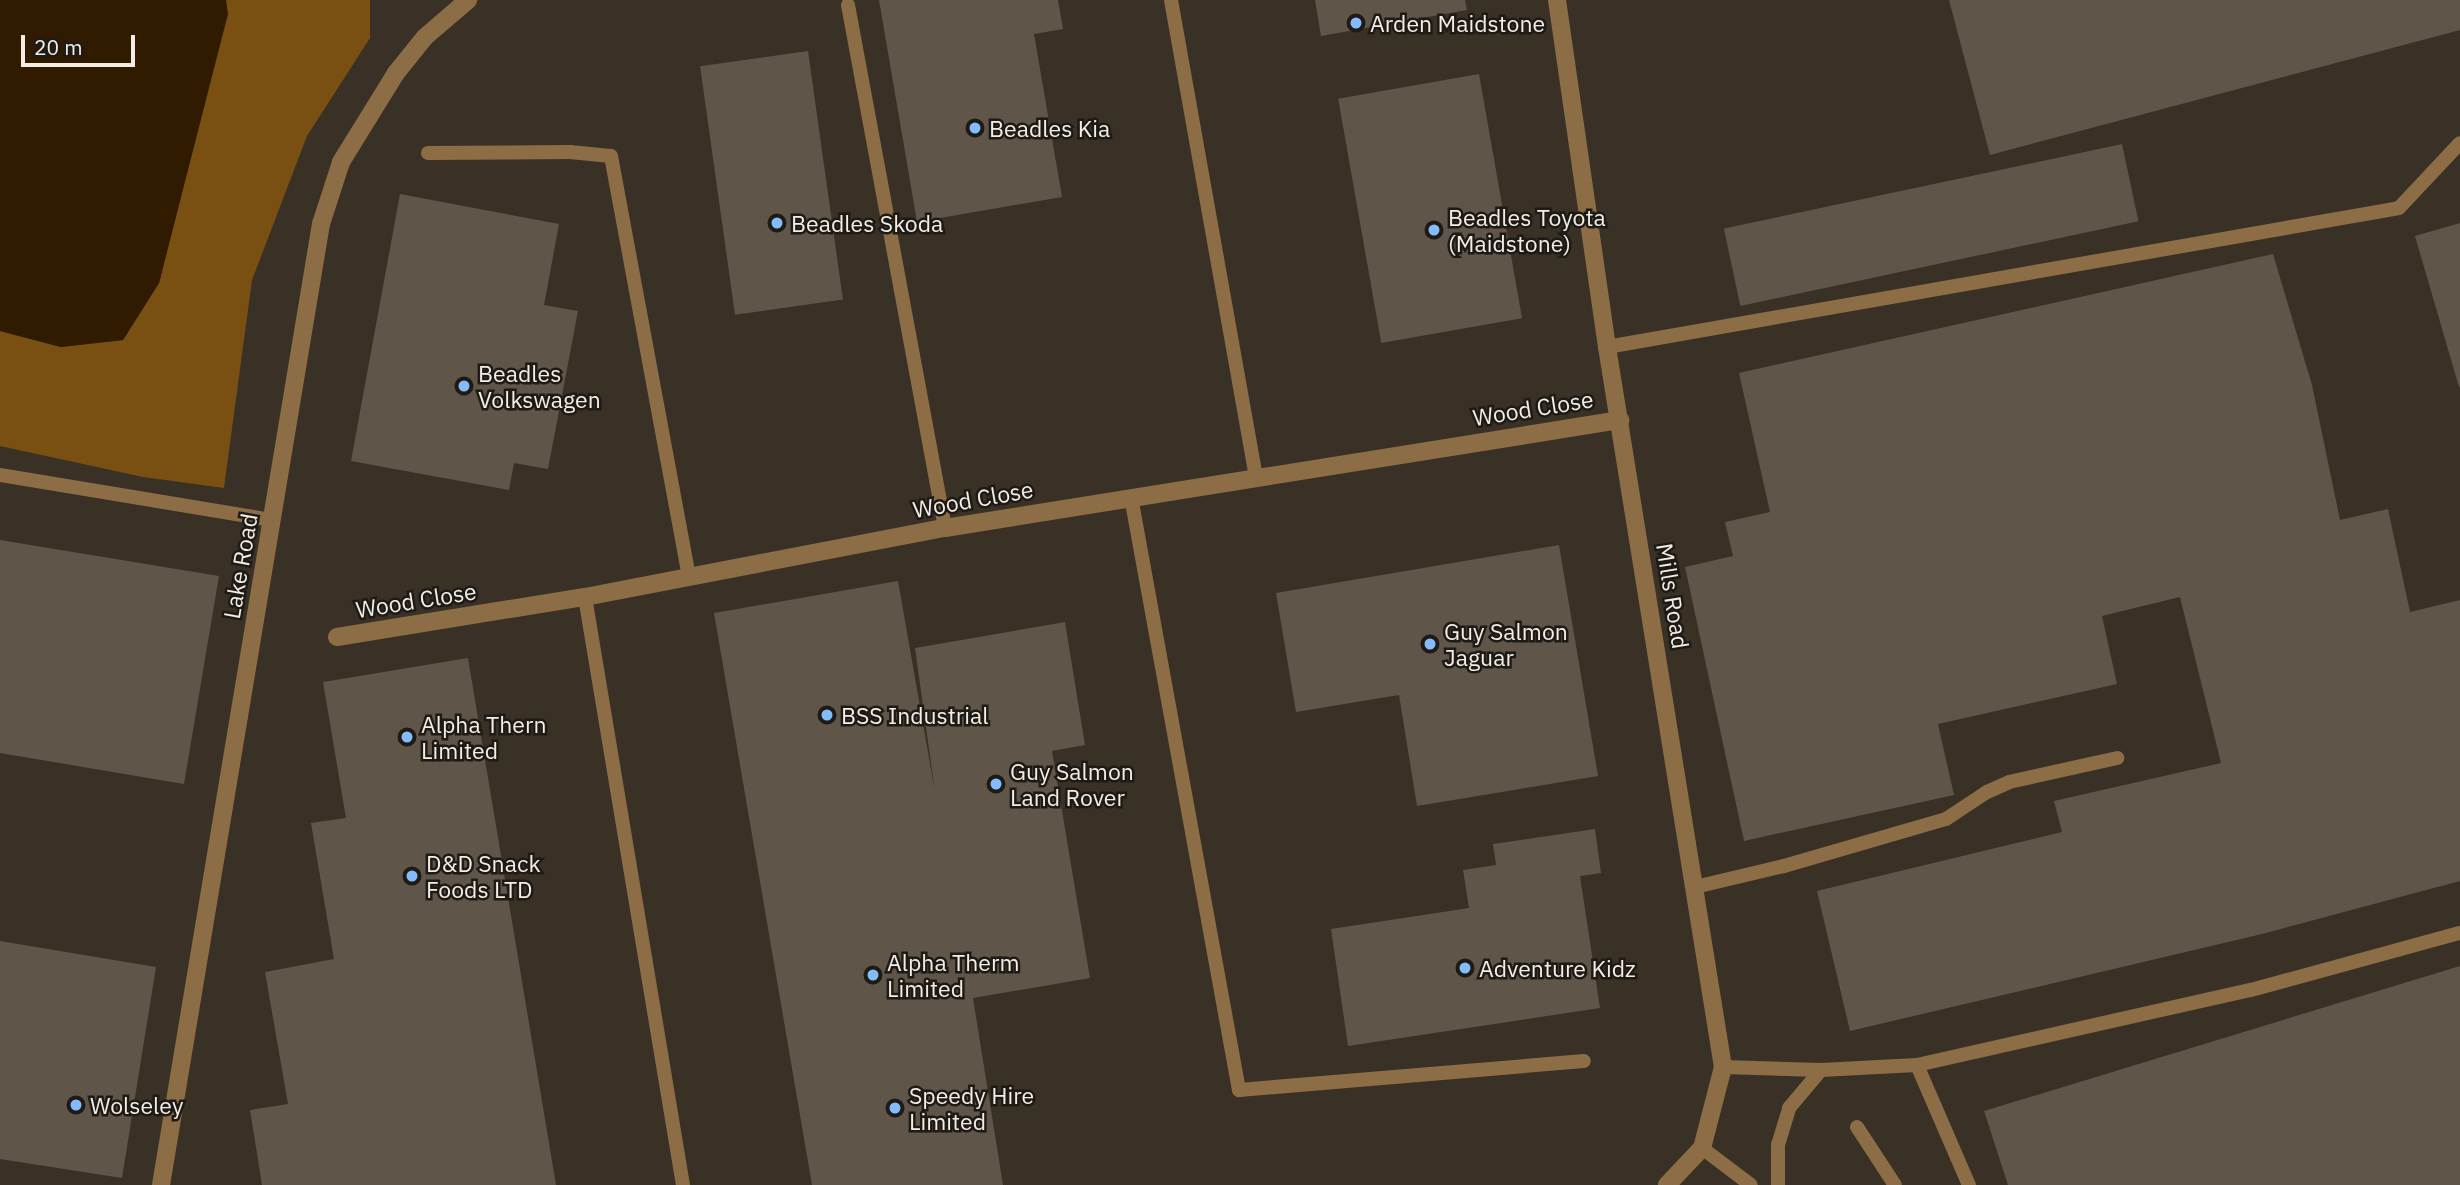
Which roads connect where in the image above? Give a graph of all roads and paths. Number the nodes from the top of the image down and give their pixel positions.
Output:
1 (1171, 0) edge
2 (1557, 0) edge
3 (462, 2) edge
4 (848, 5) dead end
5 (2460, 143) edge
6 (428, 153) dead end
7 (1607, 346) junction
8 (1620, 419) junction
9 (0, 475) edge
10 (1256, 476) junction
11 (1131, 497) junction
12 (272, 520) junction
13 (944, 528) junction
14 (689, 576) junction
15 (585, 597) junction
16 (337, 637) dead end
17 (2116, 758) dead end
18 (1695, 887) junction
19 (2460, 933) edge
20 (1584, 1061) dead end
21 (1917, 1065) junction
22 (1723, 1067) junction
23 (1821, 1070) junction
24 (1857, 1127) dead end
25 (1702, 1148) junction
26 (161, 1185) edge
27 (683, 1185) edge
28 (1667, 1185) edge
29 (1751, 1185) edge
30 (1778, 1185) edge
31 (1895, 1185) edge
32 (1969, 1185) edge

1 - 10 lane
2 - 7 street, Mills Road
3 - 12 street, Lake Road
4 - 13 lane
5 - 7 lane
6 - 14 lane
7 - 8 street, Mills Road
8 - 10 street, Wood Close
8 - 18 street, Mills Road
9 - 12 lane
10 - 11 street, Wood Close
11 - 13 street, Wood Close
11 - 20 lane
12 - 26 street, Lake Road
13 - 14 street, Wood Close
14 - 15 street, Wood Close
15 - 16 street, Wood Close
15 - 27 lane
17 - 18 lane
18 - 22 street, Mills Road
19 - 21 lane
21 - 23 lane
21 - 32 lane
22 - 23 lane
22 - 25 street, Mills Road
23 - 30 lane
24 - 31 lane
25 - 28 street, Mills Road
25 - 29 lane

